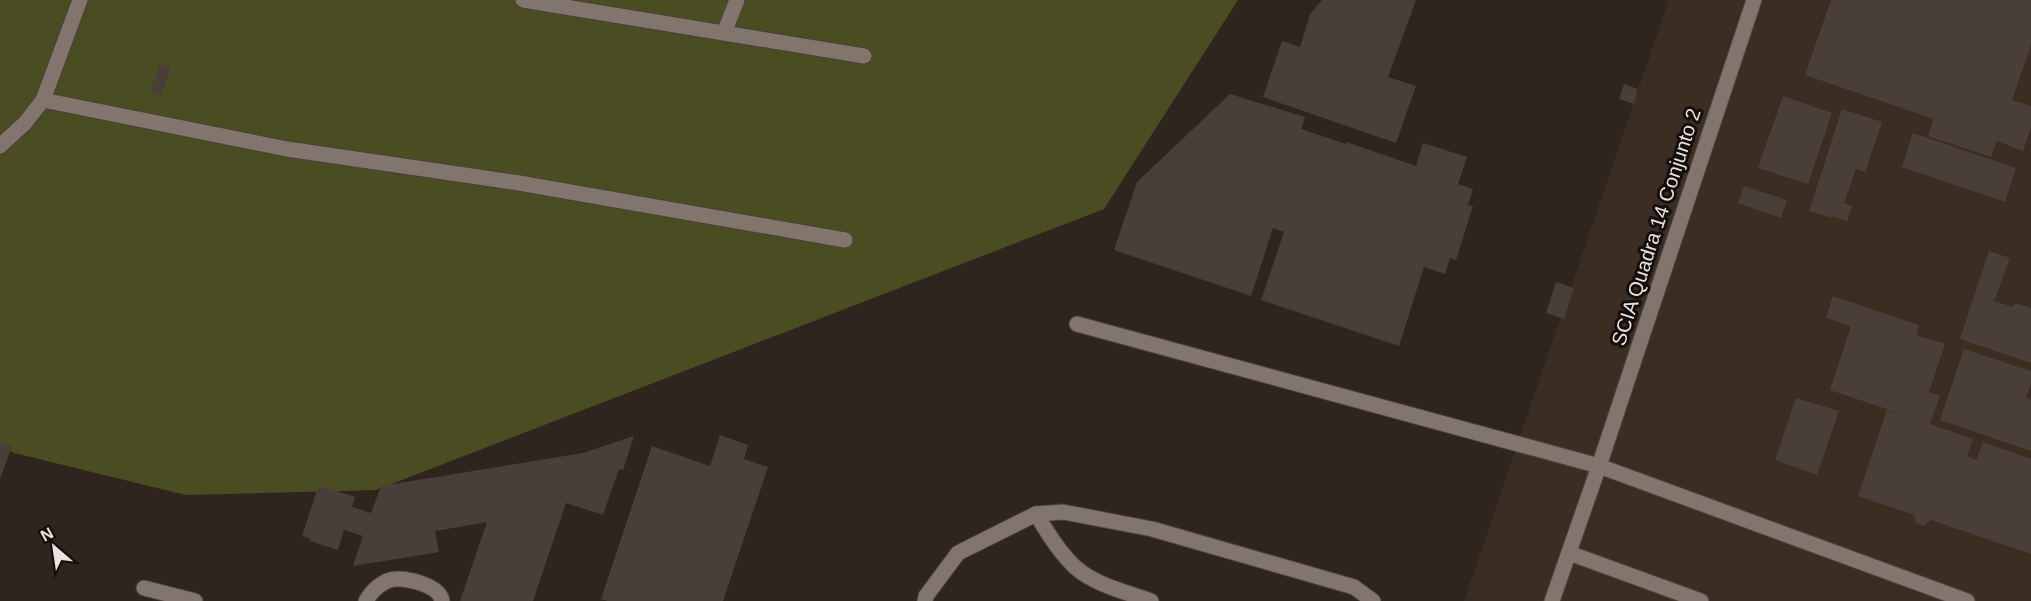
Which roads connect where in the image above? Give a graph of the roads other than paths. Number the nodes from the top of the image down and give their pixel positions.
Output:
1 (80, 0) edge
2 (523, 0) edge
3 (737, 0) edge
4 (1754, 0) edge
5 (724, 33) junction
6 (864, 57) dead end
7 (44, 100) junction
8 (0, 146) edge
9 (845, 240) dead end
10 (1077, 324) dead end
11 (1599, 466) junction
12 (1036, 514) junction
13 (1569, 553) junction
14 (144, 588) dead end
15 (195, 601) edge
16 (366, 601) edge
17 (442, 601) edge
18 (925, 601) edge
19 (1151, 601) edge
20 (1373, 601) edge
21 (1552, 601) edge
22 (1701, 601) edge
23 (1967, 601) edge

1 - 7 street
2 - 5 street
3 - 5 street
4 - 11 street, SCIA Quadra 14 Conjunto 2
5 - 6 street
7 - 8 street
7 - 9 street
10 - 11 street
11 - 13 street, SCIA Quadra 14 Conjunto 2
11 - 23 street
12 - 18 street
12 - 19 street
12 - 20 street
13 - 21 street, SCIA Quadra 14 Conjunto 2
13 - 22 street
14 - 15 street
16 - 17 street

